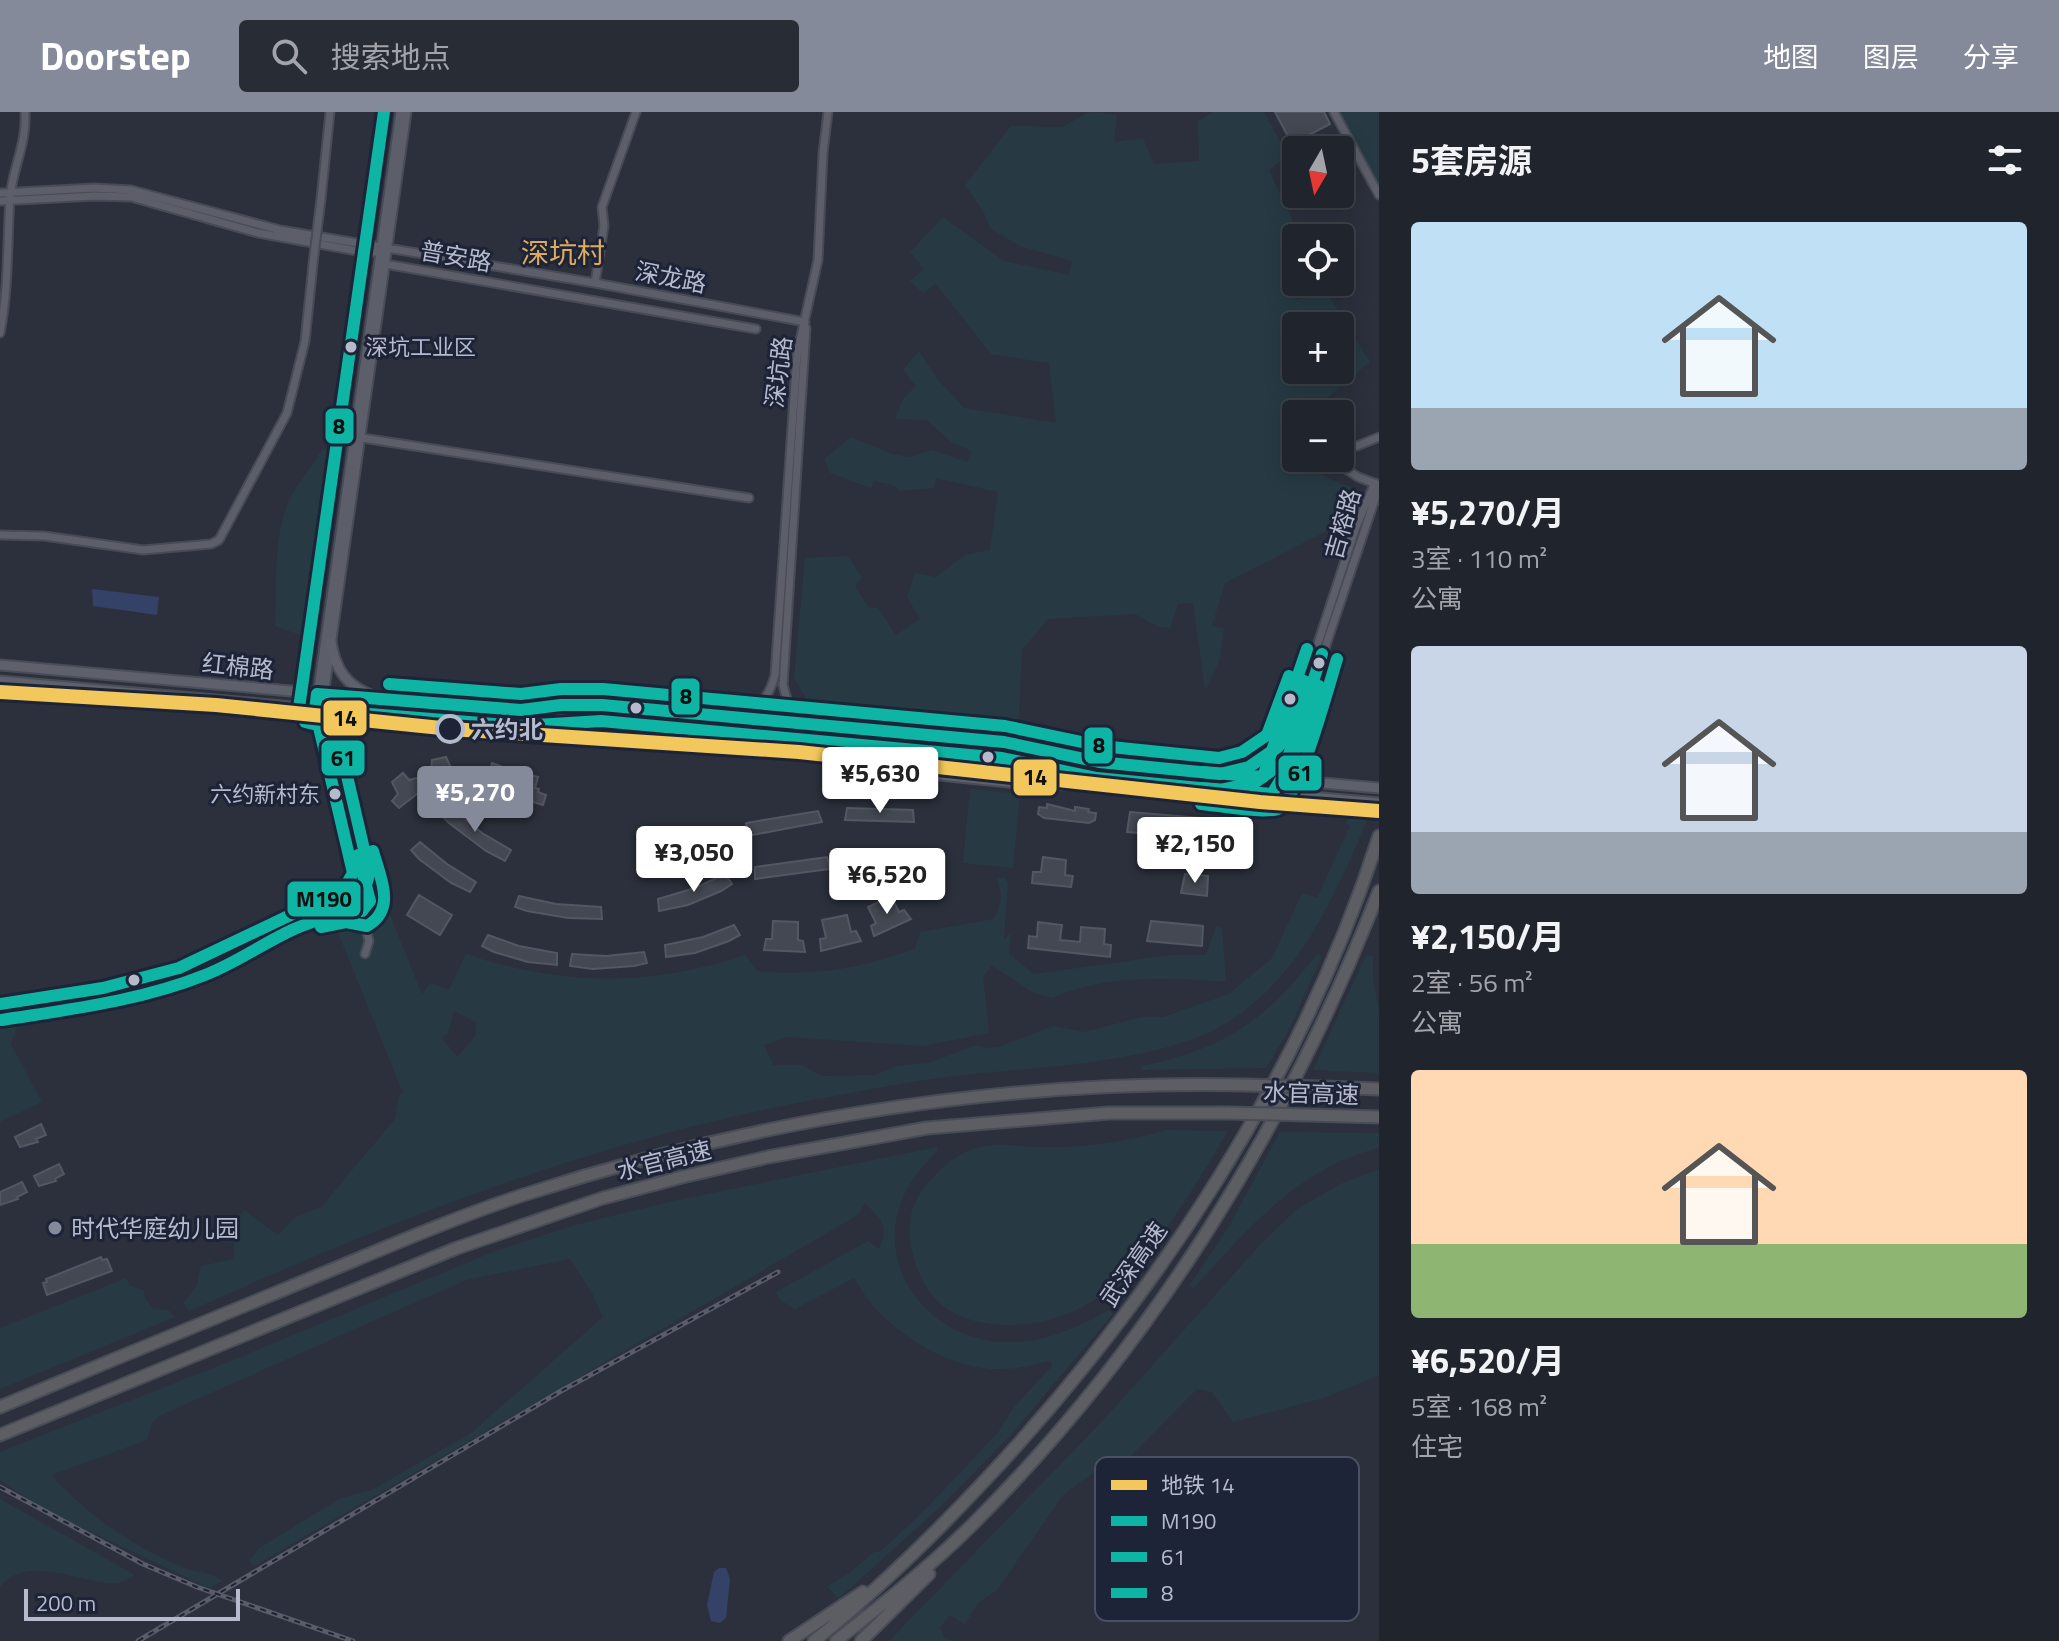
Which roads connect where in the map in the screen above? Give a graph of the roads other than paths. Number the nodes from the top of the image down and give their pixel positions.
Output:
1 (25, 112) edge
2 (330, 112) edge
3 (400, 112) edge
4 (407, 112) edge
5 (636, 112) edge
6 (828, 112) edge
7 (1334, 112) edge
8 (0, 193) edge
9 (1379, 195) edge
10 (10, 198) junction
11 (0, 201) edge
12 (383, 250) junction
13 (385, 264) junction
14 (595, 283) junction
15 (805, 322) junction
16 (756, 329) dead end
17 (0, 333) edge
18 (357, 437) junction
19 (1379, 437) edge
20 (1354, 445) edge
21 (1349, 472) edge
22 (1377, 484) edge
23 (749, 498) dead end
24 (0, 535) edge
25 (331, 642) junction
26 (0, 665) edge
27 (0, 681) edge
28 (320, 695) junction
29 (388, 700) junction
30 (318, 710) junction
31 (521, 710) junction
32 (378, 715) junction
33 (728, 717) junction
34 (810, 724) junction
35 (1290, 736) junction
36 (1099, 762) junction
37 (335, 765) junction
38 (1220, 774) junction
39 (1276, 779) junction
40 (1320, 783) junction
41 (1379, 788) edge
42 (1272, 794) junction
43 (1379, 803) edge
44 (1379, 836) edge
45 (353, 873) junction
46 (1379, 891) edge
47 (362, 911) junction
48 (365, 954) dead end
49 (1, 1008) edge
50 (1379, 1089) edge
51 (1379, 1117) edge
52 (0, 1407) edge
53 (0, 1435) edge
54 (973, 1524) junction
55 (894, 1572) junction
56 (789, 1641) edge
57 (814, 1641) edge
58 (836, 1641) edge
59 (861, 1641) edge

1 - 10 street
2 - 24 street, bridge
3 - 12 street
4 - 12 street
5 - 14 street
6 - 15 street
7 - 9 street
8 - 10 street, 深龙路
10 - 11 street, 深龙路
10 - 12 street, 深龙路
10 - 17 street
12 - 13 street
12 - 14 street, 深龙路
12 - 18 street
13 - 16 street, 普安路
13 - 18 street
14 - 15 street, 深龙路
15 - 33 street, 深坑路
15 - 34 street, 深坑路
18 - 23 street
18 - 25 street
18 - 28 street
19 - 20 street
21 - 22 street
22 - 35 street, 吉榕路
25 - 28 street
25 - 29 main road
26 - 28 main road, 红棉路
27 - 30 main road, 红棉路
28 - 29 main road, 红棉路
28 - 30 street
29 - 31 main road, 红棉路
30 - 32 main road, 红棉路
30 - 37 street
30 - 45 street
31 - 33 main road
31 - 36 main road, 红棉路
32 - 37 main road
32 - 42 main road, 红棉路
33 - 34 main road
34 - 36 main road
35 - 38 main road
35 - 39 street, 吉榕路
35 - 40 main road
36 - 38 main road, 红棉路
37 - 47 street
38 - 39 main road, 红棉路
39 - 40 main road, 红棉路
39 - 42 street, 吉榕路
40 - 41 main road, 红棉路
42 - 43 main road, 红棉路
44 - 55 highway, 武深高速
45 - 47 street
45 - 49 street
46 - 54 highway, 武深高速
47 - 48 street
47 - 49 street
50 - 52 highway, 水官高速, bridge
51 - 53 highway, 水官高速, bridge
54 - 58 highway, 武深高速
54 - 59 highway
55 - 56 highway
55 - 57 highway, 武深高速

